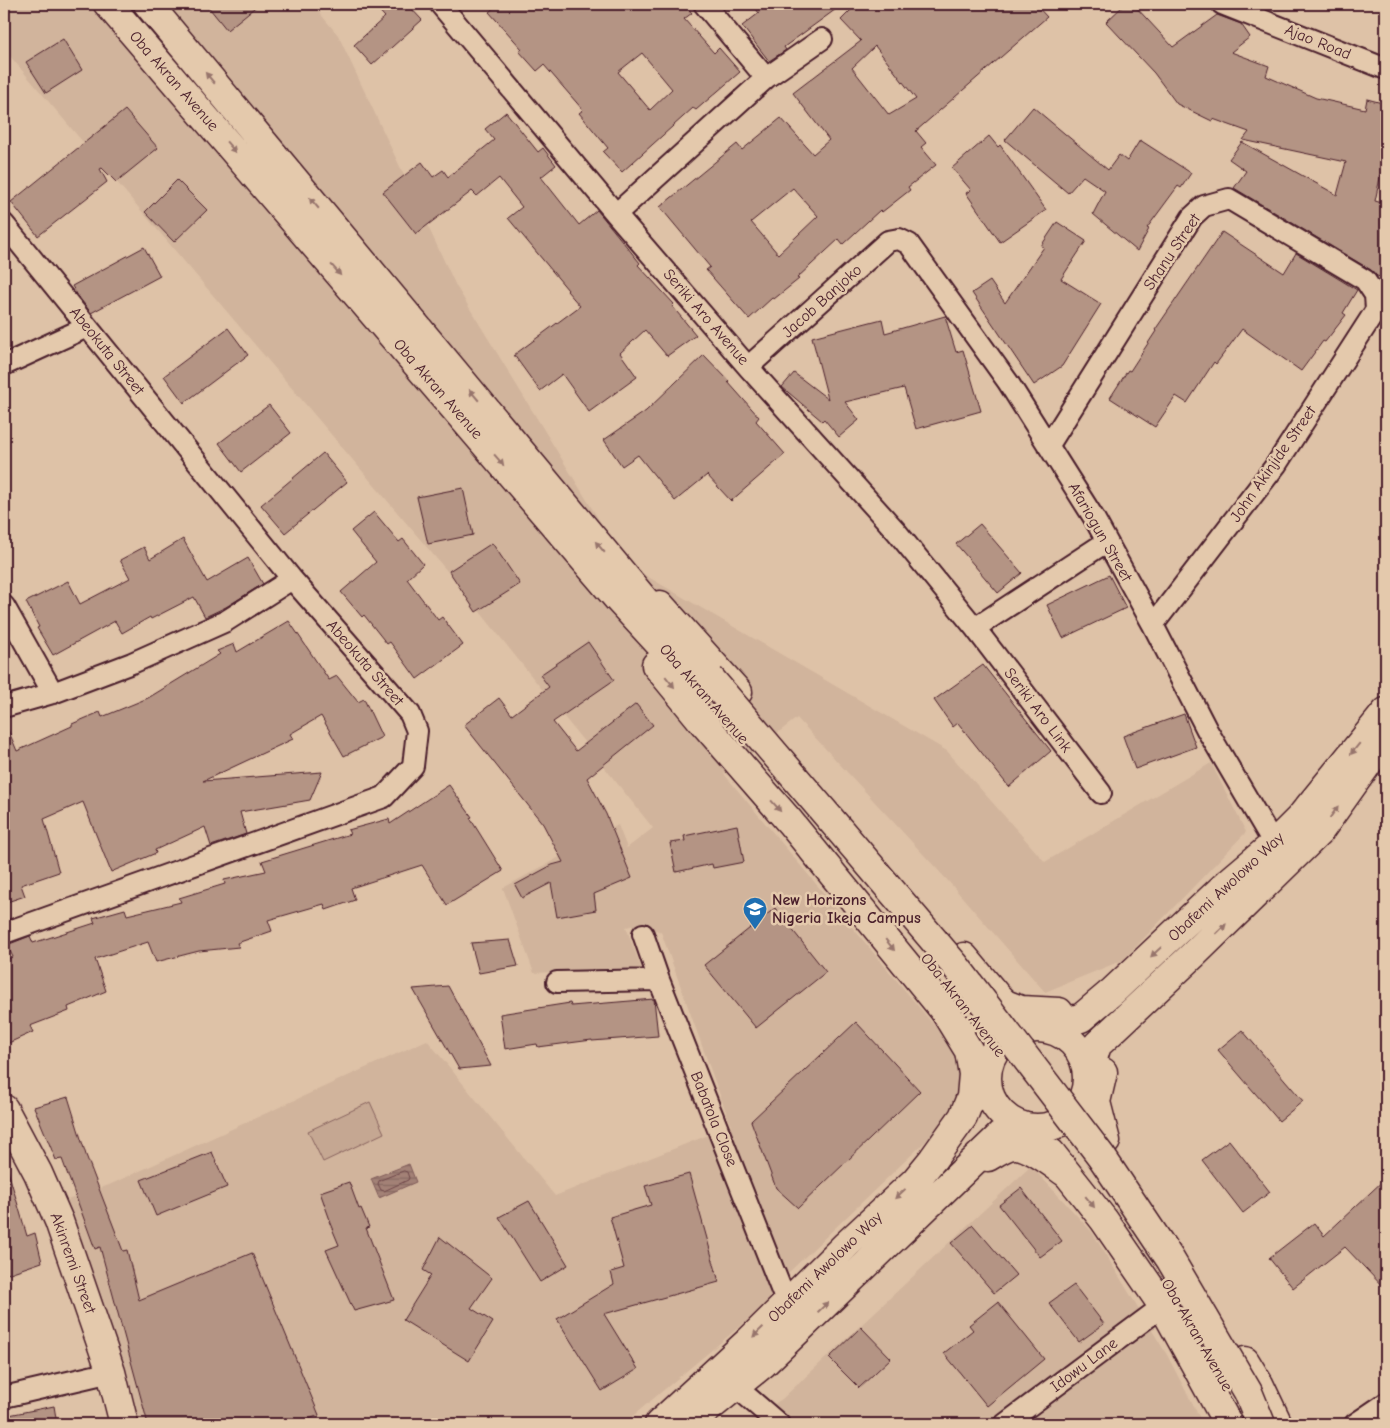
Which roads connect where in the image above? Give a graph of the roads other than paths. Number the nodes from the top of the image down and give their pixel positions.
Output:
1 (108, 4) edge
2 (148, 4) edge
3 (440, 4) edge
4 (704, 4) edge
5 (1222, 4) edge
6 (822, 39) dead end
7 (1386, 69) edge
8 (766, 78) junction
9 (616, 214) junction
10 (4, 224) edge
11 (899, 239) joint
12 (1375, 295) joint
13 (87, 327) junction
14 (4, 365) edge
15 (748, 367) junction
16 (1049, 445) junction
17 (1106, 542) junction
18 (618, 568) junction
19 (292, 580) junction
20 (617, 598) junction
21 (4, 606) edge
22 (1153, 625) junction
23 (975, 628) junction
24 (706, 684) junction
25 (53, 693) junction
26 (4, 708) edge
27 (1386, 712) edge
28 (1386, 738) edge
29 (1101, 793) dead end
30 (1274, 844) junction
31 (900, 880) junction
32 (863, 912) junction
33 (4, 933) edge
34 (643, 934) dead end
35 (659, 980) junction
36 (557, 982) dead end
37 (1005, 1004) junction
38 (1097, 1005) junction
39 (945, 1012) junction
40 (1124, 1020) junction
41 (1034, 1028) junction
42 (986, 1071) junction
43 (1087, 1080) junction
44 (4, 1109) edge
45 (1023, 1126) junction
46 (1106, 1141) junction
47 (933, 1159) junction
48 (1066, 1173) junction
49 (955, 1179) junction
50 (1202, 1289) junction
51 (787, 1304) junction
52 (1163, 1306) junction
53 (111, 1372) junction
54 (725, 1380) junction
55 (4, 1397) edge
56 (1386, 1403) edge
57 (683, 1420) edge
58 (124, 1424) edge
59 (644, 1424) edge
60 (780, 1424) edge
61 (1005, 1424) edge
62 (1228, 1424) edge
63 (1246, 1424) edge
64 (1261, 1424) edge
65 (1278, 1424) edge
66 (1355, 1424) edge

1 -> 20 main road, Oba Akran Avenue
18 -> 2 main road, Oba Akran Avenue
3 - 9 street, Seriki Aro Avenue
4 - 8 street
5 - 7 street, Ajao Road
6 - 8 street
8 - 9 street
9 - 15 street, Seriki Aro Avenue
10 - 13 street, Abeokuta Street
11 - 15 street, Jacob Banjoko
11 - 16 street, Afariogun Street
12 - 16 street, Shanu Street
12 - 22 street, John Akinjide Street
13 - 14 street
13 - 19 street, Abeokuta Street
15 - 23 street, Seriki Aro Avenue
16 - 17 street, Afariogun Street
17 - 22 street, Afariogun Street
17 - 23 street
18 - 24 main road, Oba Akran Avenue
18 - 31 main road
19 - 25 street
19 - 33 street, Abeokuta Street
20 - 24 main road, Oba Akran Avenue
20 -> 32 main road
21 - 25 street
22 - 30 street, Afariogun Street
23 - 29 street, Seriki Aro Link
24 - 63 main road, Oba Akran Avenue
24 - 64 main road, Oba Akran Avenue, bridge
25 - 26 street
27 -> 30 main road, Obafemi Awolowo Way
40 -> 28 main road, Obafemi Awolowo Way
30 -> 38 main road, Obafemi Awolowo Way
31 - 32 main road
31 - 37 main road
32 -> 39 main road
34 - 35 street, Babatola Close
35 - 36 street
35 - 51 street, Babatola Close
37 - 38 main road
37 - 41 main road
38 - 41 main road, Obafemi Awolowo Way
39 - 42 main road
39 - 47 main road
40 - 43 main road, Obafemi Awolowo Way
40 - 46 main road
41 - 42 main road, Obafemi Awolowo Way
41 - 43 main road, Obafemi Awolowo Way
42 - 45 main road, Obafemi Awolowo Way
42 - 47 main road
43 - 45 main road, Obafemi Awolowo Way
43 - 46 main road
44 - 53 main road, Akinremi Street
45 - 48 main road
45 - 49 main road, Obafemi Awolowo Way
46 - 50 main road
47 -> 51 main road, Obafemi Awolowo Way
48 - 49 main road
48 -> 52 main road
54 -> 49 main road, Obafemi Awolowo Way
50 - 52 main road
50 - 65 main road
51 -> 54 main road, Obafemi Awolowo Way
52 - 61 street, Idowu Lane
52 - 62 main road
53 - 55 street
53 - 58 main road, Akinremi Street
54 - 57 main road
54 - 60 street
56 - 66 street
57 - 59 main road

